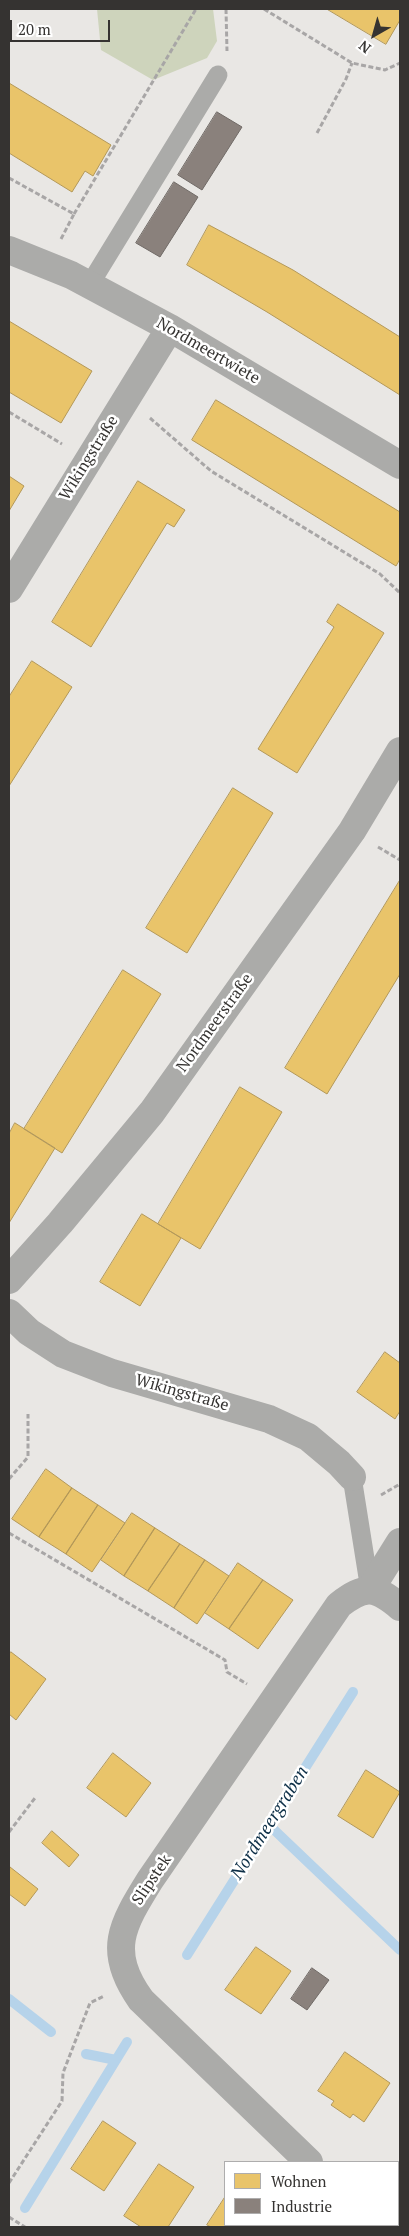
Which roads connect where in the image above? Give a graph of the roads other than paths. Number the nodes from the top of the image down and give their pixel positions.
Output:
1 (218, 75) road end
2 (9, 250) edge
3 (90, 284) junction
4 (170, 328) junction
5 (400, 465) edge
6 (9, 589) edge
7 (400, 751) edge
8 (9, 1280) edge
9 (9, 1313) edge
10 (352, 1477) joint
11 (400, 1542) edge
12 (370, 1590) junction
13 (400, 1607) edge
14 (308, 2161) edge

1 - 3 lane
2 - 3 street, Nordmeertwiete
3 - 4 street, Nordmeertwiete
4 - 5 street, Nordmeertwiete
4 - 6 street, Wikingstraße
7 - 8 street, Nordmeerstraße
9 - 10 street, Wikingstraße
10 - 12 lane
11 - 12 street
12 - 13 street
12 - 14 street, Slipstek

